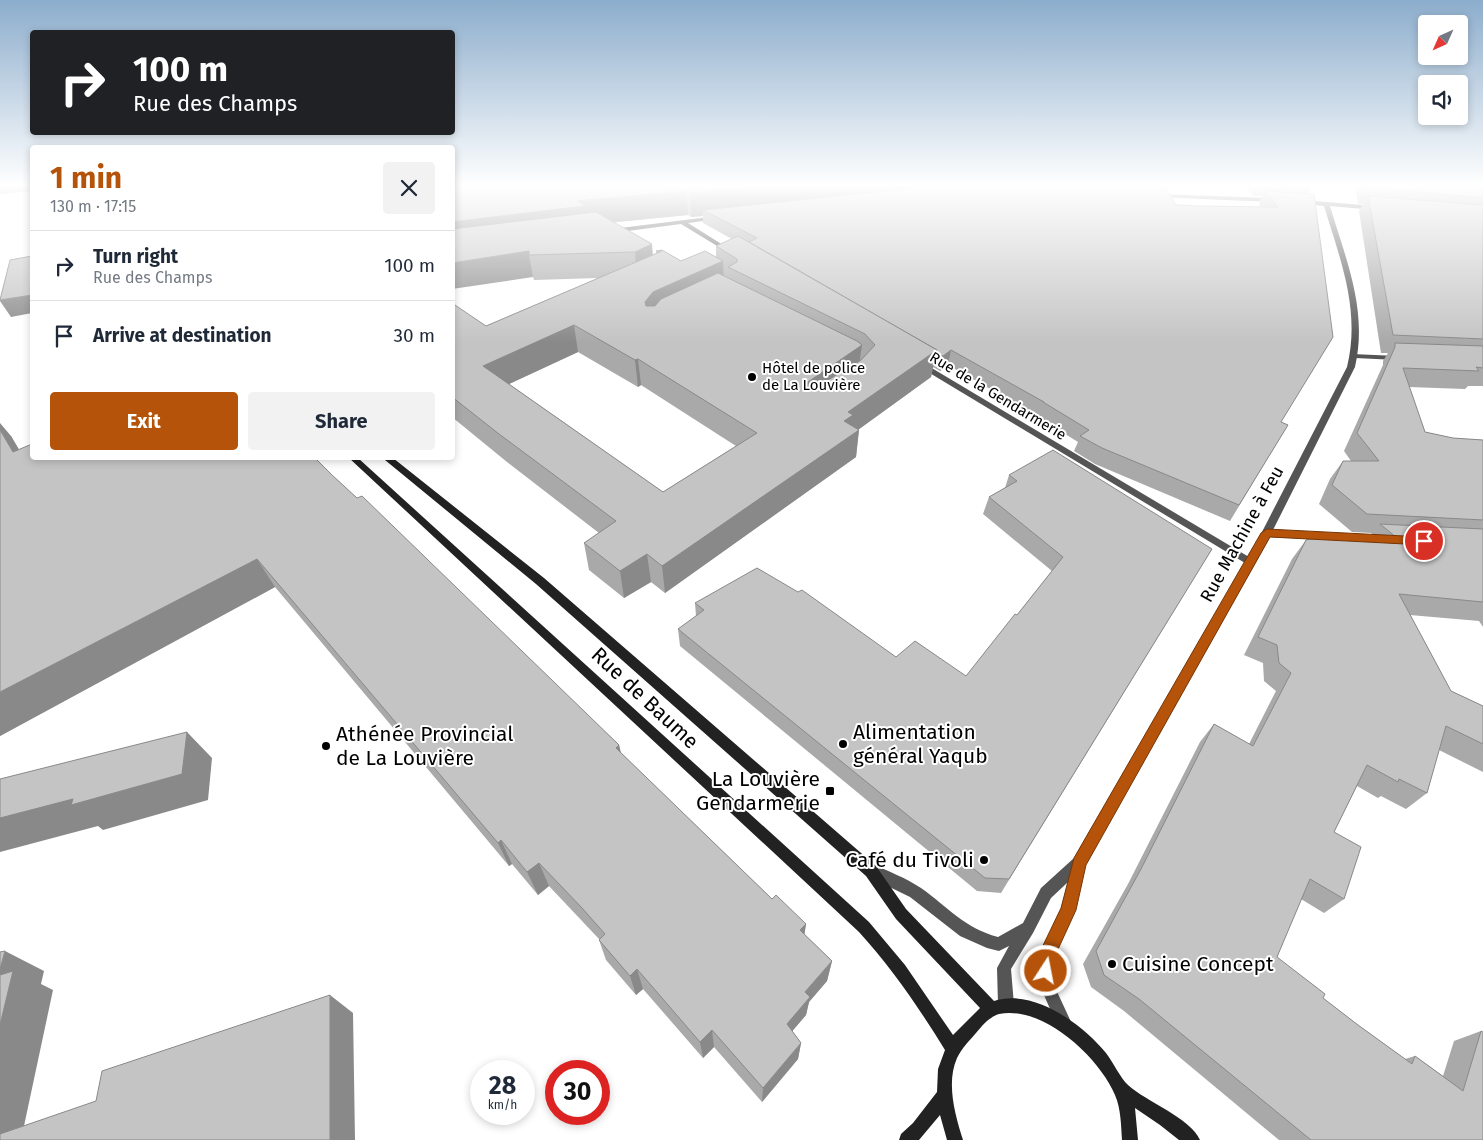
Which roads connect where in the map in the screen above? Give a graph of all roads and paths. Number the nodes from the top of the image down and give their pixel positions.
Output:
1 (706, 237) edge
2 (1336, 237) edge
3 (734, 254) edge
4 (1355, 356) junction
5 (1404, 358) edge
6 (912, 360) edge
7 (355, 460) edge
8 (390, 460) edge
9 (1267, 533) junction
10 (1395, 540) edge
11 (1250, 562) junction
12 (1079, 863) junction
13 (871, 871) junction
14 (1028, 928) junction
15 (1006, 1005) junction
16 (990, 1008) junction
17 (1065, 1025) junction
18 (952, 1049) junction
19 (1121, 1090) junction
20 (944, 1096) junction
21 (906, 1140) edge
22 (955, 1140) edge
23 (1130, 1140) edge
24 (1192, 1140) edge

1 - 3 street
2 - 4 street, Rue Machine à Feu
4 - 5 street
4 - 9 street, Rue Machine à Feu
6 - 11 street, Rue de la Gendarmerie
7 - 18 main road, Rue de Baume
8 - 13 main road, Rue de Baume
9 - 10 street
9 - 11 street, Rue Machine à Feu
11 - 12 street, Rue Machine à Feu
12 - 14 street, Rue Machine à Feu
12 - 17 street, Rue Machine à Feu
13 - 14 street
13 - 16 main road, Rue de Baume
14 - 15 street, Rue Machine à Feu
15 - 16 main road
15 - 17 main road
16 - 18 main road
17 - 19 main road
18 - 20 main road
19 - 23 main road
19 - 24 main road
20 - 21 main road
20 - 22 main road

